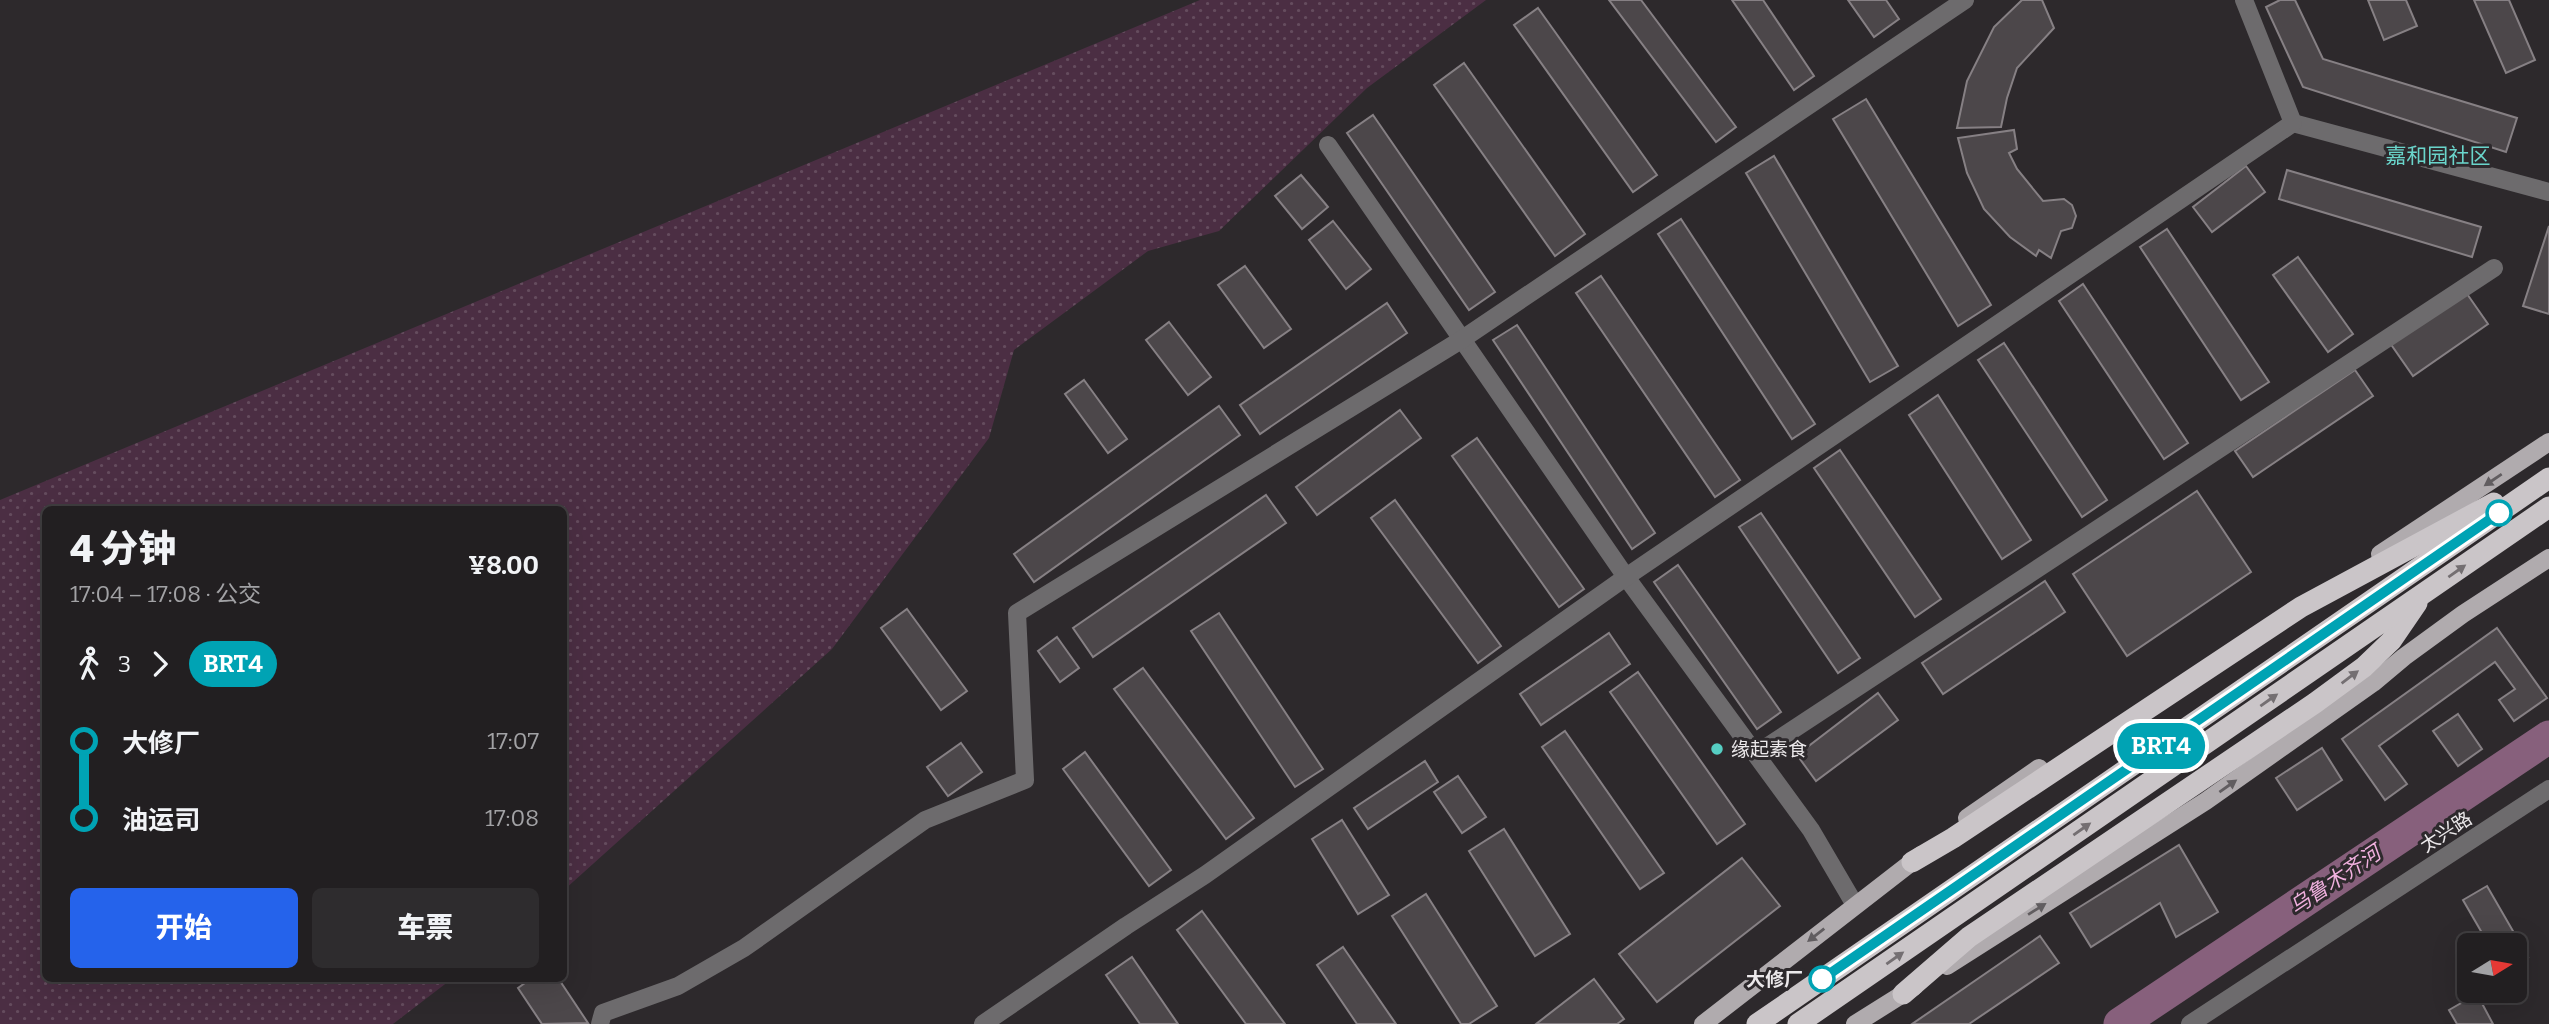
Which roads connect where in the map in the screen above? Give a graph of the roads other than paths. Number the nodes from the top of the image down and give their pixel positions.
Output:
1 (1965, 0) edge
2 (2244, 0) edge
3 (2292, 123) junction
4 (1328, 145) dead end
5 (2549, 192) edge
6 (2494, 268) dead end
7 (1461, 340) junction
8 (2549, 442) edge
9 (2549, 477) edge
10 (2549, 507) edge
11 (2549, 558) edge
12 (1626, 577) junction
13 (2423, 594) junction
14 (1756, 754) junction
15 (2549, 789) edge
16 (1912, 862) junction
17 (1855, 905) junction
18 (1903, 994) junction
19 (600, 1024) edge
20 (983, 1024) edge
21 (1703, 1024) edge
22 (1757, 1024) edge
23 (1798, 1024) edge
24 (1855, 1024) edge
25 (2190, 1024) edge

1 - 7 street
2 - 3 street
3 - 5 street
3 - 12 street
4 - 7 street
6 - 14 street
7 - 12 street
7 - 19 street
8 -> 16 main road
9 - 16 highway
9 - 22 highway
13 -> 10 highway
18 -> 11 main road
12 - 14 street
12 - 20 street
18 -> 13 highway
23 -> 13 highway
14 - 17 street
15 - 25 street, 太兴路
16 - 17 main road
17 -> 21 main road
18 - 24 main road

